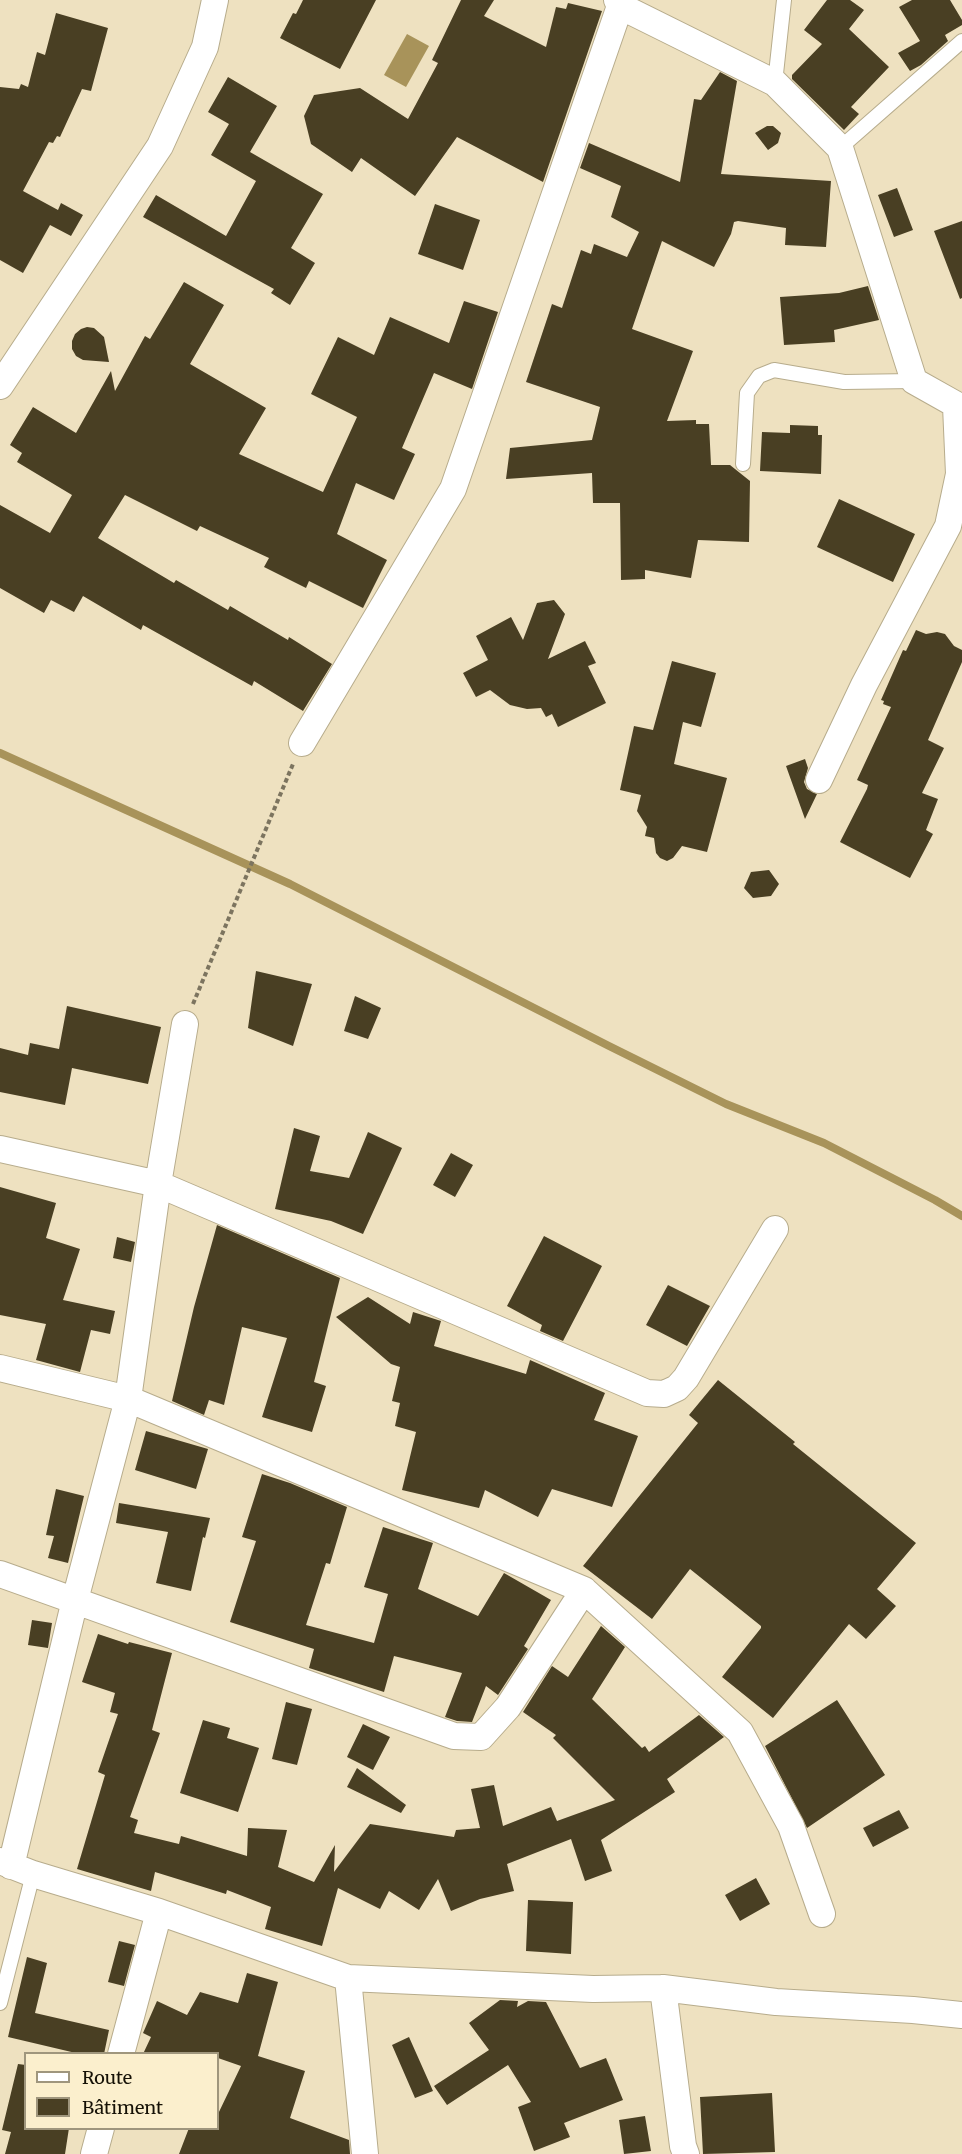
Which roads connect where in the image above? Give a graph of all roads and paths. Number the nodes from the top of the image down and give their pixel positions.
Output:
1 (215, 0) edge
2 (784, 0) edge
3 (619, 3) edge
4 (962, 40) edge
5 (775, 83) junction
6 (840, 148) junction
7 (914, 381) junction
8 (0, 386) edge
9 (959, 407) edge
10 (743, 464) dead end
11 (302, 743) joint
12 (819, 780) dead end
13 (185, 1024) joint
14 (0, 1149) edge
15 (158, 1184) junction
16 (775, 1229) dead end
17 (0, 1368) edge
18 (128, 1399) junction
19 (0, 1574) edge
20 (584, 1590) junction
21 (75, 1600) junction
22 (15, 1867) edge
23 (159, 1912) junction
24 (822, 1914) dead end
25 (348, 1978) junction
26 (663, 1988) junction
27 (0, 2002) edge
28 (962, 2015) edge
29 (122, 2052) edge
30 (100, 2130) edge
31 (94, 2154) edge
32 (364, 2154) edge
33 (686, 2154) edge

1 - 8 street
2 - 5 lane
3 - 5 street
3 - 11 street
4 - 6 lane
5 - 6 street
6 - 7 street
7 - 9 street
7 - 10 lane
9 - 12 street
11 - 13 path
13 - 15 street
14 - 15 street
15 - 16 street
15 - 18 street
17 - 18 street
18 - 20 street
18 - 21 street
19 - 21 street
20 - 21 street
20 - 24 street
21 - 22 street
22 - 23 street
22 - 27 lane
23 - 25 street
23 - 29 street
25 - 26 street
25 - 32 street
26 - 28 street
26 - 33 street
30 - 31 street

